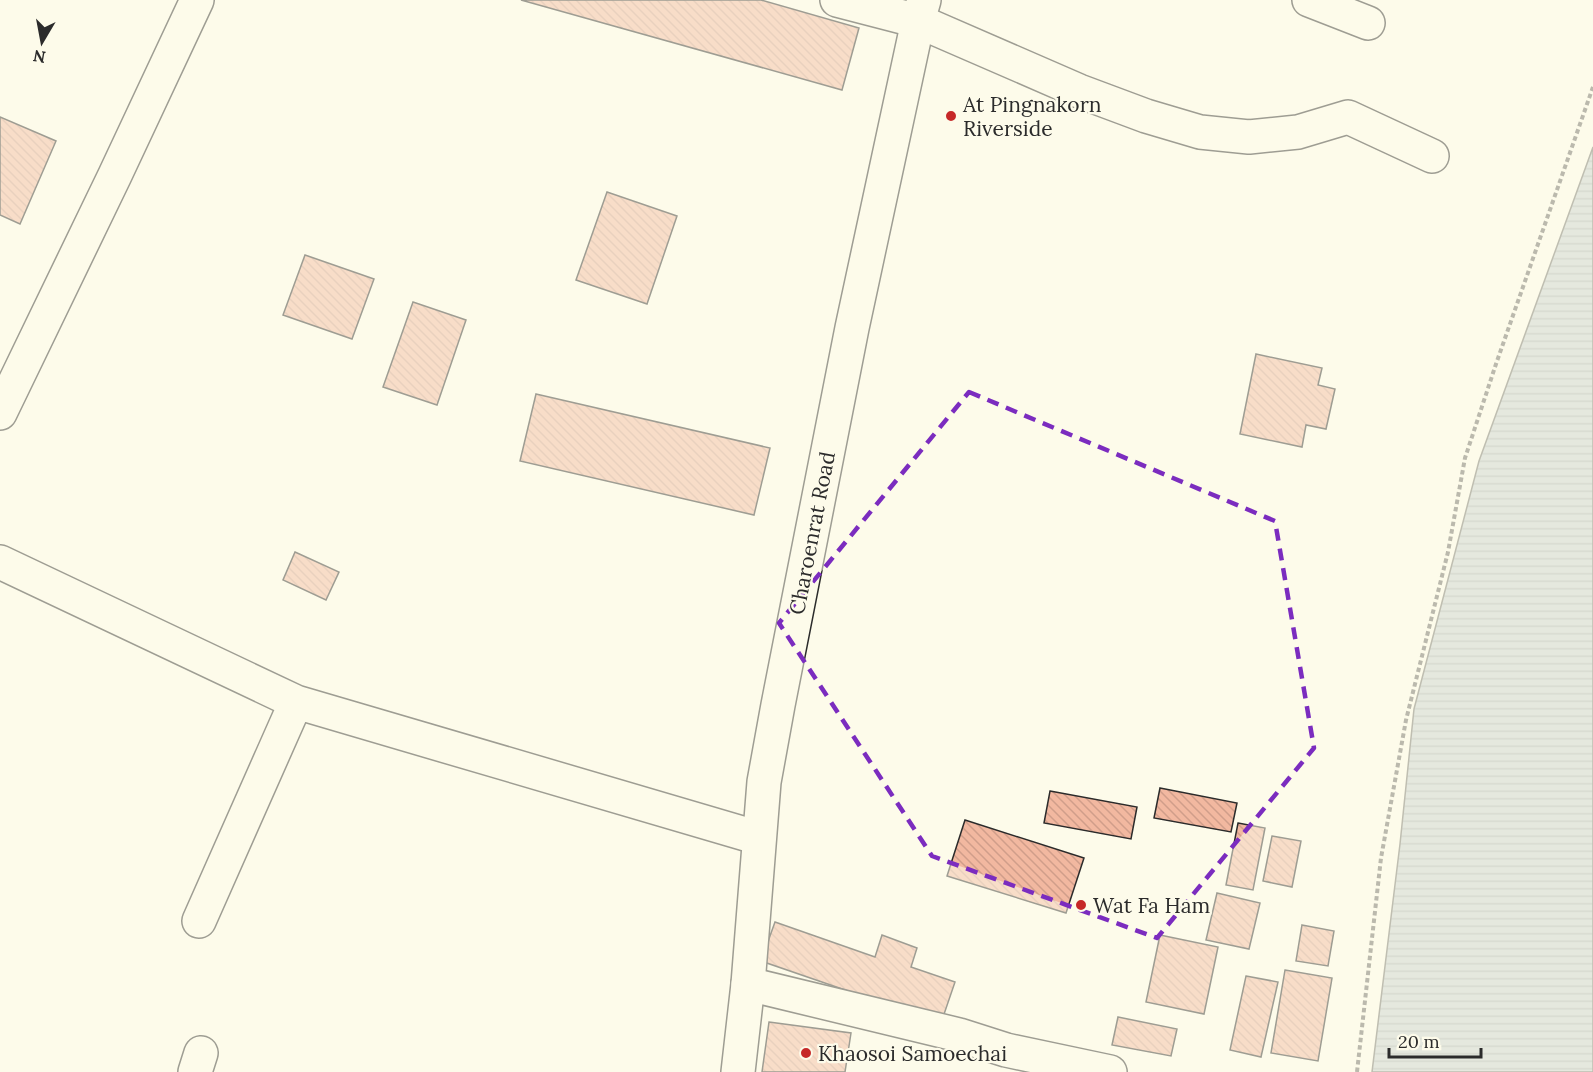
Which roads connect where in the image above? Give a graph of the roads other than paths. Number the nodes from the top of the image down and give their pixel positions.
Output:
1 (197, 0) edge
2 (837, 0) edge
3 (1309, 0) edge
4 (922, 6) edge
5 (1368, 23) dead end
6 (1432, 156) dead end
7 (0, 413) edge
8 (0, 562) edge
9 (296, 702) junction
10 (759, 838) junction
11 (199, 921) dead end
12 (748, 984) junction
13 (738, 1072) edge
14 (1110, 1072) edge

1 - 7 street
2 - 4 street
3 - 5 street
4 - 6 street
4 - 10 street, Charoenrat Road
8 - 9 street
9 - 10 street
9 - 11 street
10 - 12 street, Charoenrat Road
12 - 13 street, Charoenrat Road
12 - 14 street

